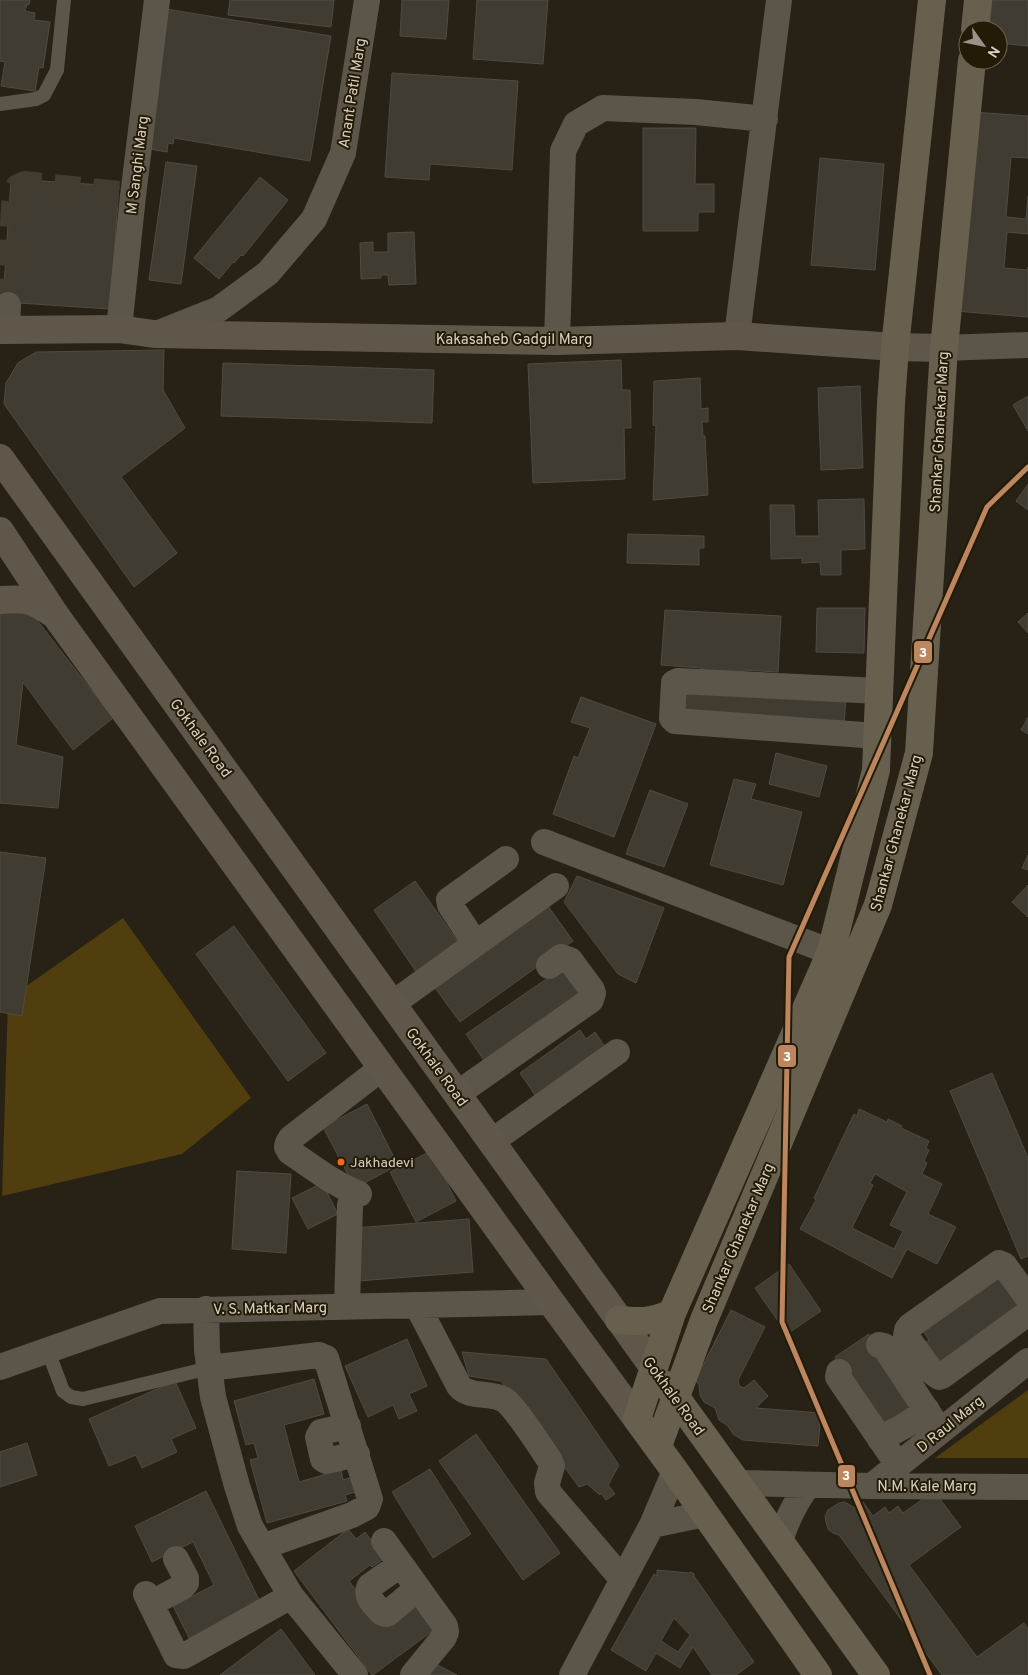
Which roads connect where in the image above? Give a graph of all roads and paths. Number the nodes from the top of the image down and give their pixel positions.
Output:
1 (64, 0) edge
2 (157, 0) edge
3 (367, 0) edge
4 (779, 0) edge
5 (932, 0) edge
6 (978, 0) edge
7 (976, 20) edge
8 (971, 70) edge
9 (2, 100) edge
10 (764, 118) junction
11 (4, 326) edge
12 (119, 330) junction
13 (154, 334) junction
14 (737, 336) junction
15 (557, 341) junction
16 (1028, 345) edge
17 (895, 347) junction
18 (944, 348) junction
19 (0, 458) edge
20 (0, 531) edge
21 (0, 600) edge
22 (56, 616) junction
23 (879, 691) junction
24 (877, 736) junction
25 (544, 842) dead end
26 (506, 859) dead end
27 (556, 886) dead end
28 (475, 943) junction
29 (831, 952) junction
30 (549, 966) dead end
31 (392, 1004) junction
32 (617, 1052) dead end
33 (385, 1072) junction
34 (457, 1094) junction
35 (339, 1113) dead end
36 (491, 1142) junction
37 (1028, 1298) edge
38 (551, 1302) junction
39 (417, 1305) junction
40 (347, 1306) junction
41 (206, 1309) junction
42 (672, 1313) junction
43 (1028, 1313) edge
44 (619, 1320) junction
45 (879, 1345) dead end
46 (984, 1345) junction
47 (48, 1351) junction
48 (964, 1360) junction
49 (0, 1368) edge
50 (209, 1368) junction
51 (654, 1368) junction
52 (1018, 1369) edge
53 (839, 1372) dead end
54 (988, 1393) junction
55 (675, 1397) junction
56 (637, 1419) junction
57 (934, 1421) junction
58 (880, 1439) junction
59 (658, 1446) junction
60 (898, 1466) junction
61 (676, 1471) junction
62 (737, 1483) junction
63 (808, 1485) junction
64 (872, 1486) junction
65 (1028, 1487) edge
66 (705, 1514) junction
67 (652, 1525) junction
68 (384, 1542) dead end
69 (780, 1542) junction
70 (262, 1547) junction
71 (176, 1559) dead end
72 (400, 1565) junction
73 (623, 1580) junction
74 (418, 1588) junction
75 (292, 1596) junction
76 (355, 1675) edge
77 (413, 1675) edge
78 (572, 1675) edge
79 (818, 1675) edge
80 (876, 1675) edge

1 - 9 lane
2 - 12 street, M Sanghi Marg
3 - 13 street, Anant Patil Marg
4 - 10 street
5 - 17 main road
6 - 7 main road
8 - 18 main road, Shankar Ghanekar Marg
10 - 14 street
10 - 15 street
11 - 12 main road, Kakasaheb Gadgil Marg
12 - 13 main road, Kakasaheb Gadgil Marg
13 - 15 main road, Kakasaheb Gadgil Marg
14 - 15 main road, Kakasaheb Gadgil Marg
14 - 17 main road, Kakasaheb Gadgil Marg
16 - 18 street, Kakasaheb Gadgil Marg
17 - 18 main road, Kakasaheb Gadgil Marg
17 - 23 main road
18 - 55 main road, Shankar Ghanekar Marg
19 - 31 main road, Gokhale Road
20 - 22 main road
21 - 22 main road
22 - 33 main road
23 - 24 main road
23 - 24 street
24 - 29 main road
25 - 29 street
26 - 28 street
27 - 28 street
28 - 31 street
29 - 42 main road
30 - 34 street
31 - 34 main road, Gokhale Road
32 - 36 street
33 - 35 street
33 - 38 main road
33 - 40 street
34 - 36 main road, Gokhale Road
36 - 44 main road, Gokhale Road
37 - 48 street
38 - 39 street, V. S. Matkar Marg
38 - 56 main road
39 - 40 street, V. S. Matkar Marg
39 - 73 street
40 - 41 street, V. S. Matkar Marg
41 - 47 street, V. S. Matkar Marg
41 - 50 street
42 - 44 main road
42 - 51 main road
43 - 46 street
44 - 51 main road, Gokhale Road
45 - 57 street
46 - 48 street
46 - 52 street
47 - 49 street, V. S. Matkar Marg
47 - 50 lane
48 - 54 street
50 - 70 street
50 - 70 street
51 - 55 main road, Gokhale Road
51 - 56 main road
52 - 54 street, D Raul Marg
53 - 58 street
54 - 57 street, D Raul Marg
55 - 59 main road, Shankar Ghanekar Marg
55 - 62 main road, Gokhale Road
56 - 59 main road
57 - 58 street
57 - 60 street, D Raul Marg
58 - 60 street
59 - 61 main road
60 - 64 street, D Raul Marg
61 - 66 main road
61 - 67 street
62 - 63 street, N.M. Kale Marg
62 - 69 main road, Gokhale Road
63 - 64 street, N.M. Kale Marg
63 - 69 street
64 - 65 street, N.M. Kale Marg
66 - 67 street
66 - 79 main road
67 - 73 street
68 - 72 street
69 - 80 main road, Gokhale Road
70 - 75 street
71 - 75 street
72 - 74 street
72 - 74 street
73 - 78 street
74 - 77 street
75 - 76 street

